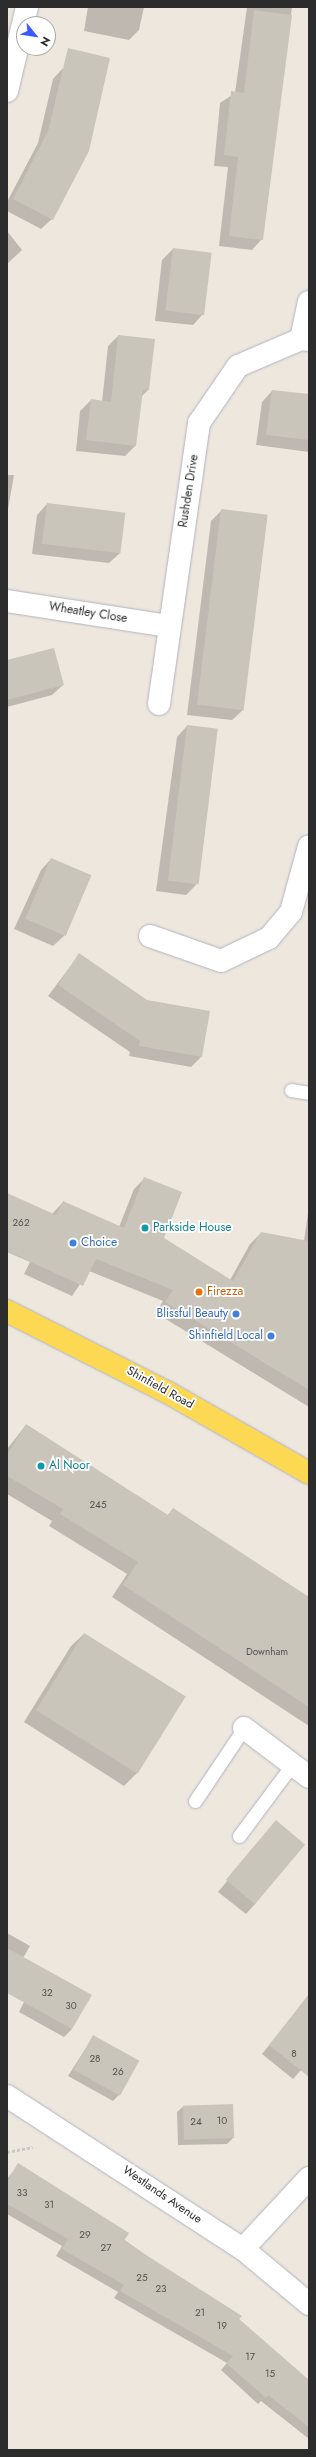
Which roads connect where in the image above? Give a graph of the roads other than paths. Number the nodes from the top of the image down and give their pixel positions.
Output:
1 (27, 7) edge
2 (7, 91) edge
3 (309, 302) edge
4 (305, 340) edge
5 (7, 601) edge
6 (168, 626) junction
7 (159, 704) dead end
8 (309, 846) edge
9 (150, 936) dead end
10 (291, 1090) dead end
11 (309, 1093) edge
12 (7, 1311) edge
13 (309, 1473) edge
14 (244, 1728) joint
15 (301, 1771) edge
16 (195, 1801) dead end
17 (239, 1836) dead end
18 (7, 2096) edge
19 (309, 2178) edge
20 (243, 2249) junction
21 (309, 2304) edge

1 - 2 street
3 - 4 street
4 - 6 street, Rushden Drive
5 - 6 street, Wheatley Close
6 - 7 street, Rushden Drive
8 - 9 street
10 - 11 lane
12 - 13 main road, Shinfield Road
14 - 15 street
14 - 16 lane
15 - 17 lane
18 - 20 street, Westlands Avenue
19 - 20 street
20 - 21 street, Westlands Avenue

